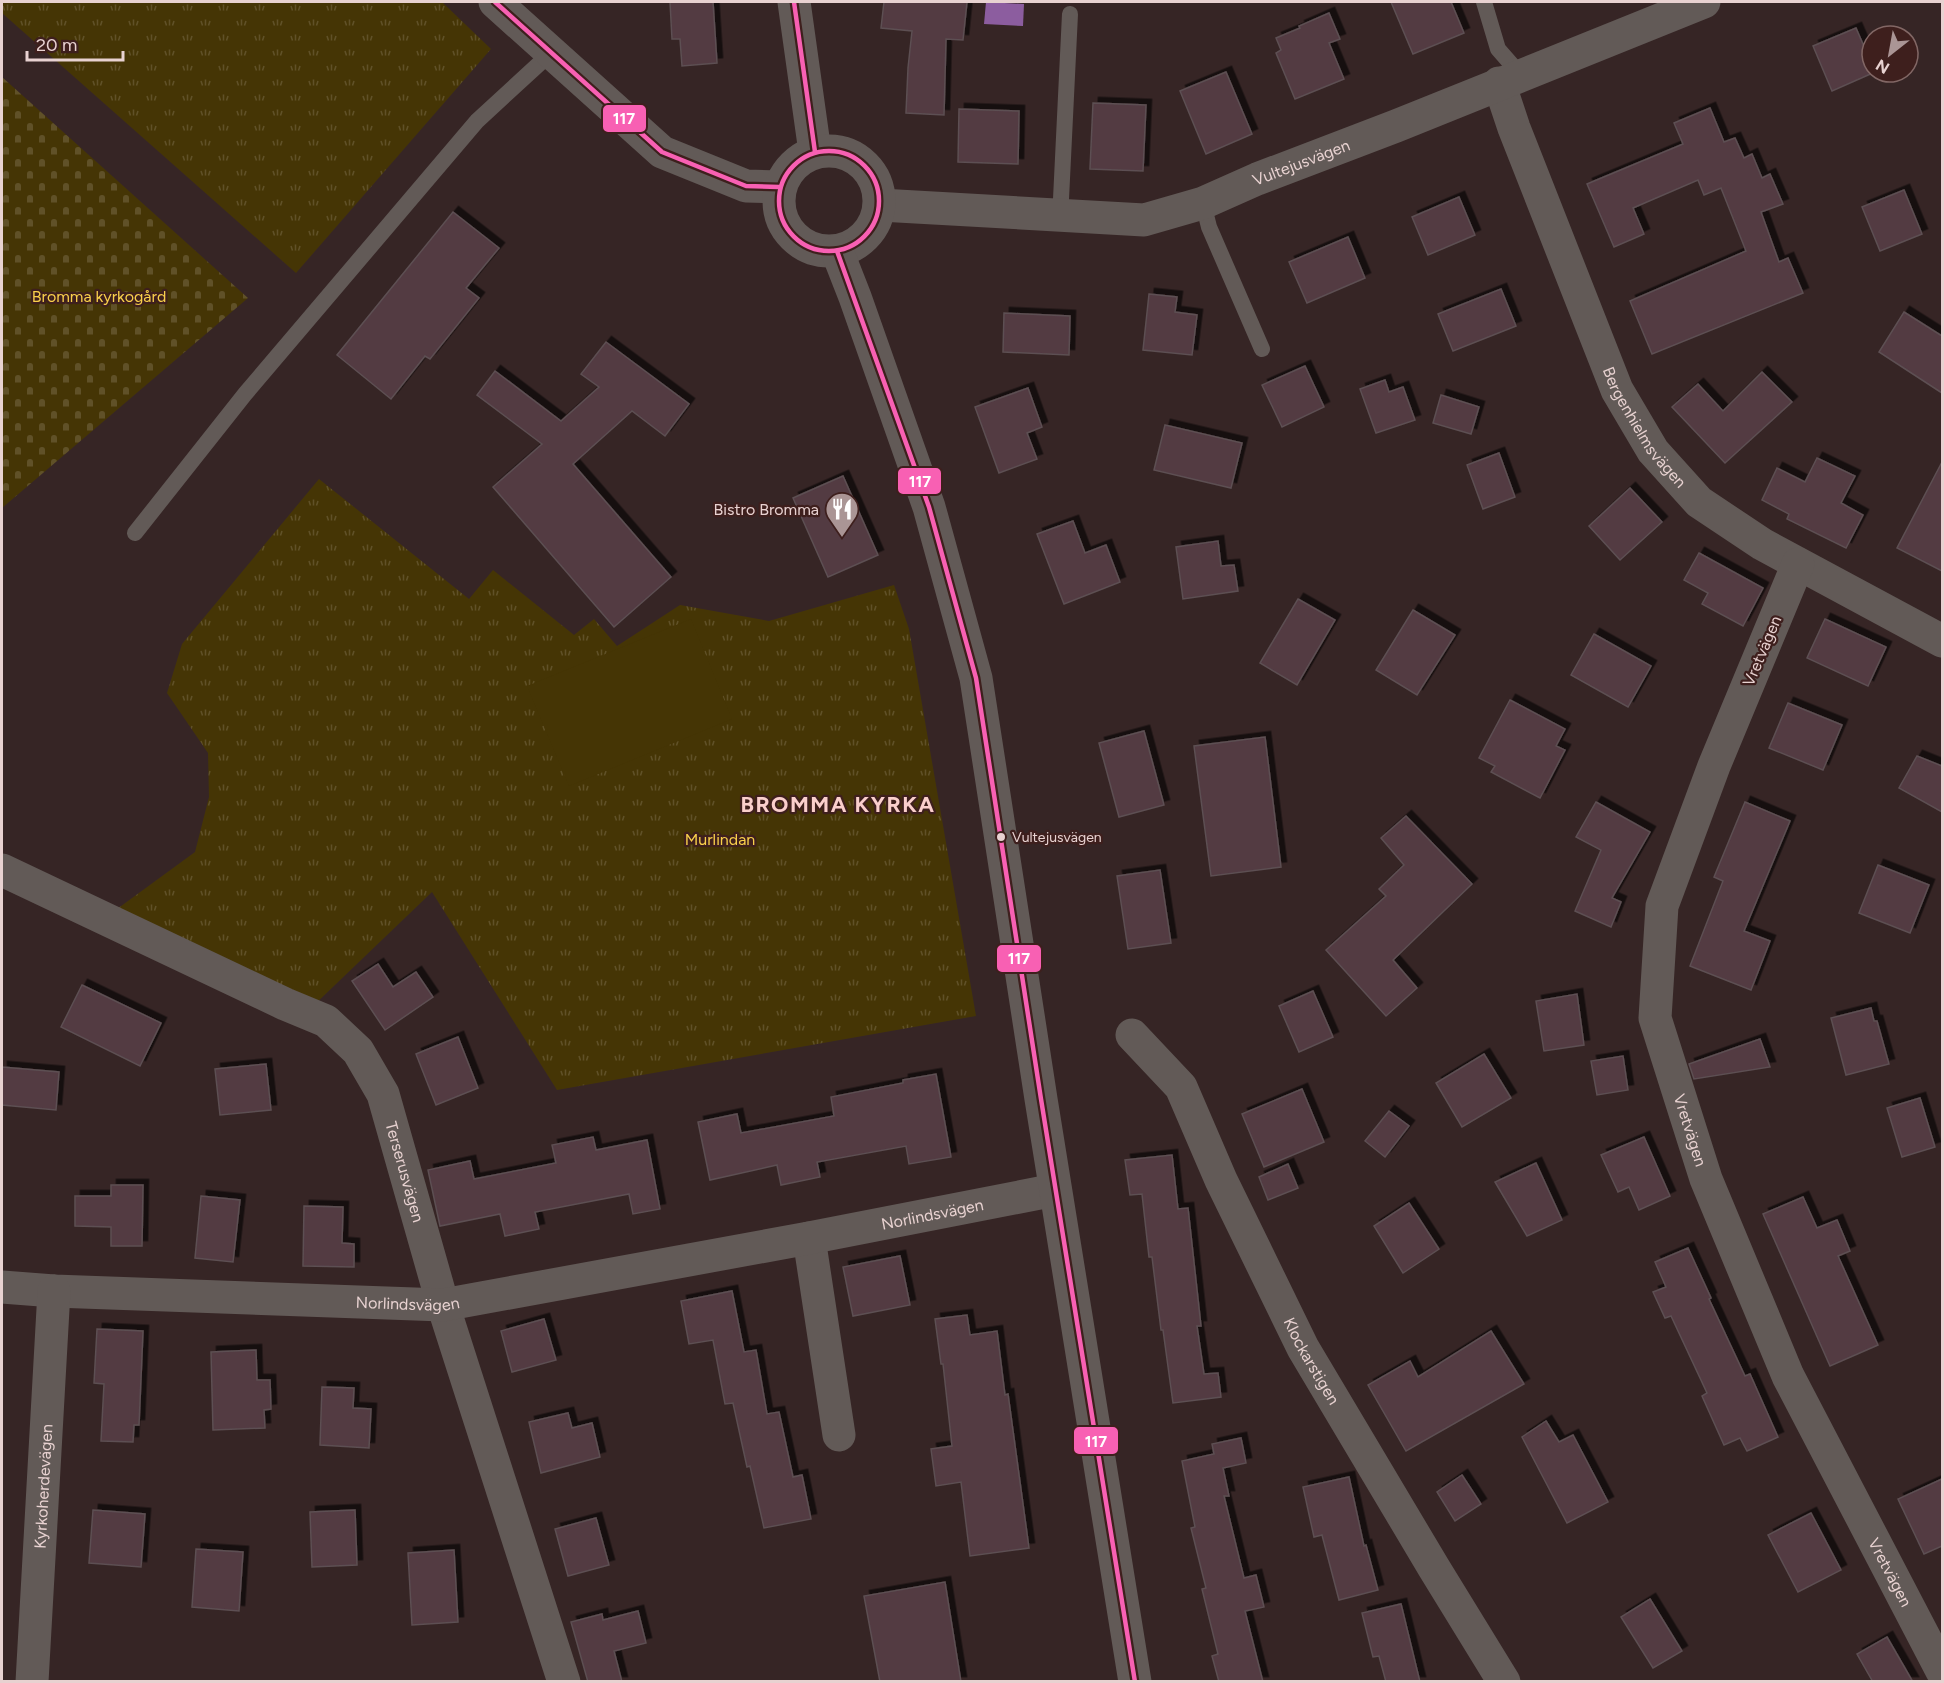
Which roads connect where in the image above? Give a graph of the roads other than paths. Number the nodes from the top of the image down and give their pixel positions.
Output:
1 (495, 2) edge
2 (794, 2) edge
3 (1484, 2) edge
4 (1704, 2) edge
5 (1071, 14) dead end
6 (552, 52) junction
7 (1508, 79) junction
8 (815, 152) junction
9 (779, 187) junction
10 (1203, 203) junction
11 (880, 205) junction
12 (1057, 216) junction
13 (837, 251) junction
14 (1262, 349) dead end
15 (135, 533) dead end
16 (1798, 564) junction
17 (1942, 641) edge
18 (2, 870) edge
19 (1132, 1035) dead end
20 (1055, 1190) junction
21 (809, 1238) junction
22 (2, 1287) edge
23 (54, 1291) junction
24 (443, 1305) junction
25 (839, 1435) dead end
26 (1942, 1671) edge
27 (32, 1682) edge
28 (564, 1682) edge
29 (1135, 1682) edge
30 (1504, 1682) edge

1 - 6 street
2 - 8 street
3 - 7 lane
4 - 7 street, Vultejusvägen
5 - 12 lane
6 - 9 street
6 - 15 lane
7 - 10 street, Vultejusvägen
7 - 16 street, Bergenhielmsvägen
8 - 9 street
8 - 11 street
9 - 13 street
10 - 12 street, Vultejusvägen
10 - 14 lane
11 - 12 street, Vultejusvägen
11 - 13 street
13 - 20 street
16 - 17 street, Bergenhielmsvägen
16 - 26 street, Vretvägen
18 - 24 street, Terserusvägen
19 - 30 street, Klockarstigen
20 - 21 street, Norlindsvägen
20 - 29 street
21 - 24 street, Norlindsvägen
21 - 25 street
22 - 23 street, Norlindsvägen
23 - 24 street, Norlindsvägen
23 - 27 street, Kyrkoherdevägen
24 - 28 street, Terserusvägen

